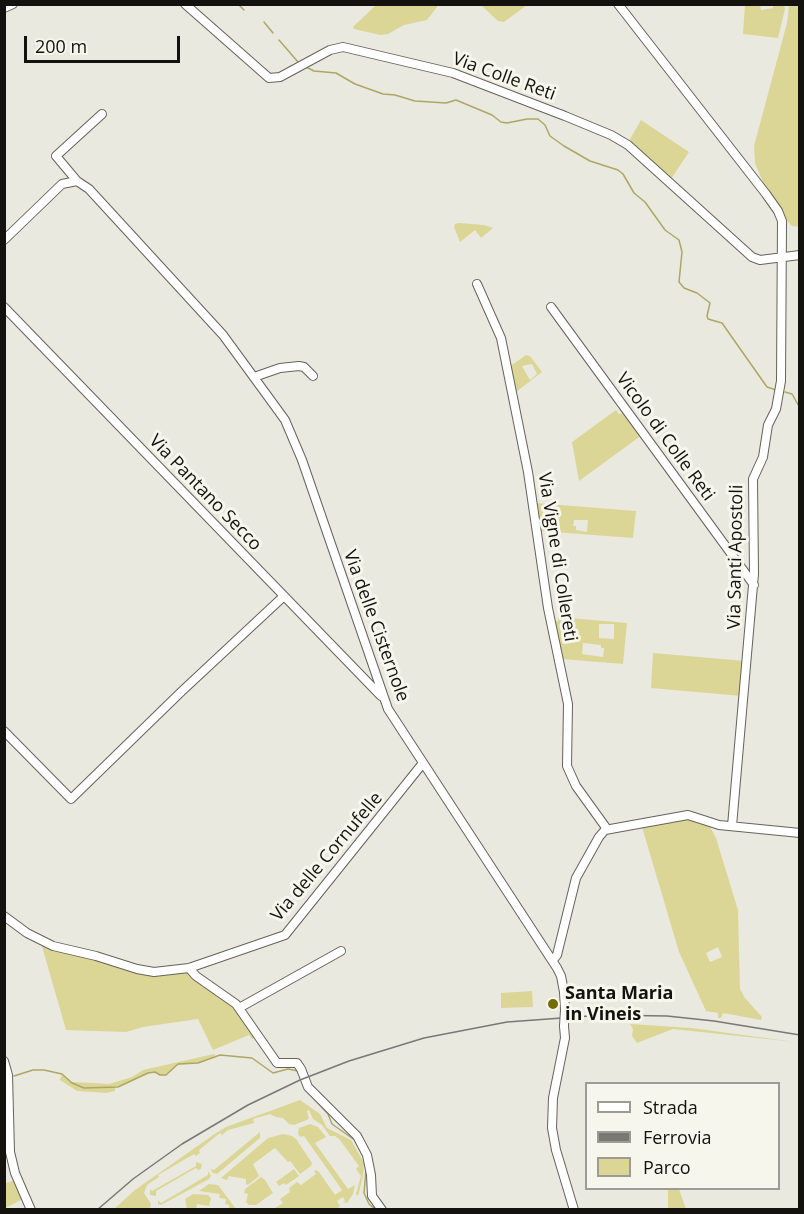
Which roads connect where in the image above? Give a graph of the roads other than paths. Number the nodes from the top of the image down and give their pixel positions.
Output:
1 (13, 4) edge
2 (185, 4) edge
3 (618, 4) edge
4 (4, 8) edge
5 (102, 114) dead end
6 (77, 181) junction
7 (4, 240) edge
8 (800, 255) edge
9 (780, 258) junction
10 (477, 284) dead end
11 (551, 307) dead end
12 (4, 308) edge
13 (313, 376) dead end
14 (254, 377) junction
15 (754, 585) junction
16 (284, 596) junction
17 (384, 699) junction
18 (4, 730) edge
19 (423, 764) junction
20 (732, 826) junction
21 (608, 829) junction
22 (800, 833) edge
23 (4, 916) edge
24 (341, 951) dead end
25 (553, 960) junction
26 (189, 968) junction
27 (239, 1008) junction
28 (4, 1061) edge
29 (32, 1209) edge
30 (382, 1209) edge
31 (574, 1209) edge

1 - 4 street
2 - 9 street, Via Colle Reti
3 - 9 street, Via Santi Apostoli
5 - 6 street, Via delle Cisternole
6 - 7 street
6 - 14 street, Via delle Cisternole
8 - 9 street, Via Colle Reti
9 - 15 street, Via Santi Apostoli
10 - 21 street, Via Vigne di Collereti
11 - 15 street, Vicolo di Colle Reti
12 - 16 street, Via Pantano Secco
13 - 14 street
14 - 17 street, Via delle Cisternole
15 - 20 street, Via Santi Apostoli
16 - 17 street, Via Pantano Secco
16 - 18 street
17 - 19 street, Via delle Cisternole
19 - 25 street, Via delle Cisternole
19 - 26 street, Via delle Cornufelle
20 - 21 street
20 - 22 street
21 - 25 street
23 - 26 street, Via delle Cornufelle
24 - 27 street
25 - 31 street, Via delle Cisternole, bridge
26 - 27 street
27 - 30 street
28 - 29 street

